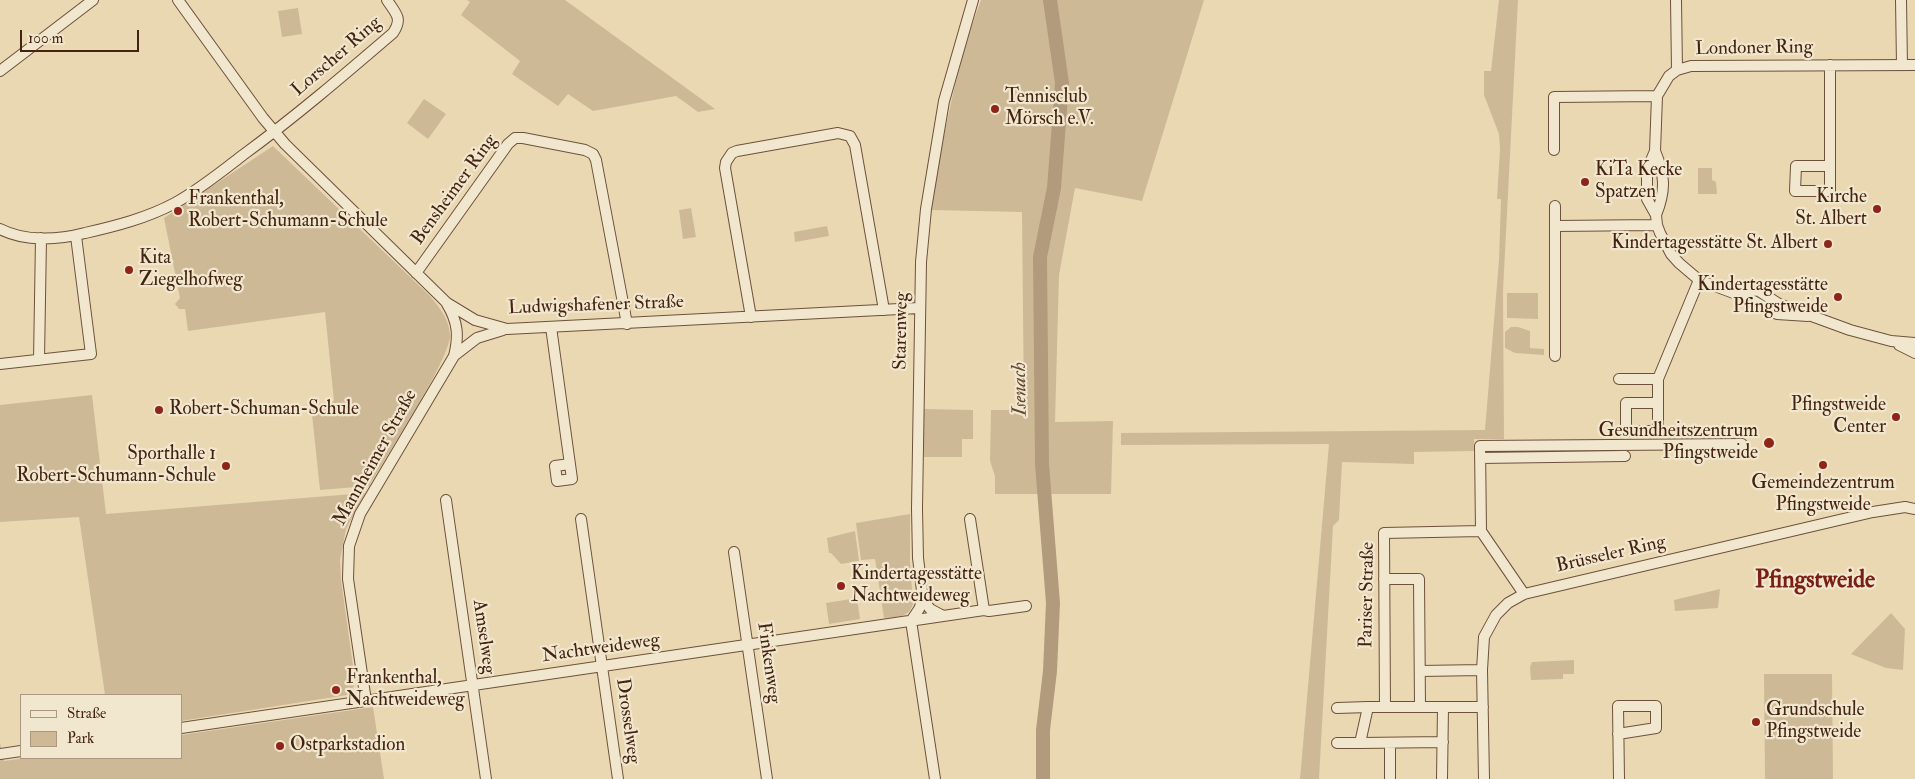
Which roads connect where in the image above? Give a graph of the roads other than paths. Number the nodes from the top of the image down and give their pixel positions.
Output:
1 (93, 0) edge
2 (178, 0) edge
3 (387, 0) edge
4 (972, 0) edge
5 (1676, 0) edge
6 (1901, 0) edge
7 (1830, 65) junction
8 (1902, 65) junction
9 (1915, 65) edge
10 (1677, 70) junction
11 (0, 71) edge
12 (1656, 96) junction
13 (274, 132) junction
14 (1554, 150) dead end
15 (1655, 151) junction
16 (1830, 166) dead end
17 (1555, 206) dead end
18 (1656, 220) junction
19 (1555, 226) junction
20 (0, 229) edge
21 (76, 236) junction
22 (41, 238) junction
23 (416, 273) junction
24 (1699, 280) junction
25 (446, 303) junction
26 (919, 308) junction
27 (884, 310) junction
28 (751, 317) junction
29 (627, 324) junction
30 (550, 327) junction
31 (507, 329) junction
32 (1891, 341) junction
33 (1915, 344) edge
34 (1915, 353) edge
35 (454, 356) junction
36 (1555, 356) dead end
37 (39, 360) junction
38 (0, 364) edge
39 (1619, 379) dead end
40 (1658, 379) junction
41 (1658, 403) dead end
42 (1742, 444) dead end
43 (1625, 456) dead end
44 (1480, 458) junction
45 (570, 464) dead end
46 (446, 500) dead end
47 (1912, 507) edge
48 (581, 519) dead end
49 (970, 519) dead end
50 (1481, 532) junction
51 (734, 552) dead end
52 (1384, 579) junction
53 (1524, 594) junction
54 (922, 599) junction
55 (1026, 606) dead end
56 (984, 610) junction
57 (943, 616) junction
58 (912, 621) junction
59 (748, 645) junction
60 (602, 667) junction
61 (1420, 670) junction
62 (1482, 670) junction
63 (472, 685) junction
64 (366, 701) junction
65 (1368, 707) junction
66 (1385, 707) junction
67 (1420, 707) junction
68 (1443, 707) junction
69 (1337, 708) dead end
70 (1483, 708) junction
71 (182, 728) edge
72 (1618, 734) junction
73 (1443, 742) junction
74 (1337, 743) dead end
75 (1360, 743) junction
76 (1390, 743) junction
77 (20, 751) edge
78 (0, 754) edge
79 (486, 779) edge
80 (618, 779) edge
81 (767, 779) edge
82 (934, 779) edge
83 (1390, 779) edge
84 (1442, 779) edge
85 (1484, 779) edge
86 (1618, 779) edge

1 - 11 street
2 - 13 street, Ludwigshafener Straße
3 - 13 street, Lorscher Ring
4 - 26 street, Starenweg
5 - 10 street
6 - 8 street
7 - 8 street, Londoner Ring
7 - 10 street, Londoner Ring
7 - 16 street, Londoner Ring
8 - 9 street, Londoner Ring
10 - 12 street, Londoner Ring
12 - 14 street
12 - 15 street
13 - 21 street
13 - 23 street, Ludwigshafener Straße
15 - 18 street
15 - 18 street
17 - 19 street
18 - 19 street
18 - 24 street
19 - 36 street
20 - 22 street
21 - 22 street
21 - 37 street
22 - 37 street
23 - 25 street, Ludwigshafener Straße
23 - 29 street, Bensheimer Ring
24 - 32 street
24 - 40 street
25 - 31 street, Ludwigshafener Straße
25 - 35 street, Mannheimer Straße
26 - 27 street, Ludwigshafener Straße
26 - 54 street, Starenweg
27 - 28 street, Ludwigshafener Straße
27 - 28 street
28 - 29 street, Ludwigshafener Straße
29 - 30 street, Ludwigshafener Straße
30 - 31 street, Ludwigshafener Straße
30 - 45 street
31 - 35 street, Mannheimer Straße
32 - 33 street
32 - 34 street
35 - 64 street, Mannheimer Straße
37 - 38 street
39 - 40 street
40 - 41 street
42 - 44 street
43 - 44 street
44 - 50 street
46 - 63 street, Amselweg
47 - 53 street, Brüsseler Ring
48 - 60 street, Drosselweg
49 - 56 street
50 - 52 street, Pariser Straße
50 - 53 street
51 - 59 street, Finkenweg
52 - 61 street
52 - 66 street, Pariser Straße
53 - 62 street, Brüsseler Ring
54 - 57 street
54 - 58 street
55 - 56 street, Nachtweideweg
56 - 57 street, Nachtweideweg
57 - 58 street, Nachtweideweg
58 - 59 street, Nachtweideweg
58 - 82 street
59 - 60 street, Nachtweideweg
59 - 81 street, Finkenweg
60 - 63 street, Nachtweideweg
60 - 80 street, Drosselweg
61 - 62 street
61 - 67 street
62 - 70 street, Brüsseler Ring
63 - 64 street, Nachtweideweg
63 - 79 street, Amselweg
64 - 71 street, Nachtweideweg
65 - 66 street
65 - 69 street
65 - 75 street
66 - 67 street
67 - 68 street
68 - 70 street
68 - 73 street
70 - 85 street, Brüsseler Ring
72 - 72 street
72 - 86 street
73 - 76 street
73 - 84 street
74 - 75 street
75 - 76 street
76 - 83 street
77 - 78 street

